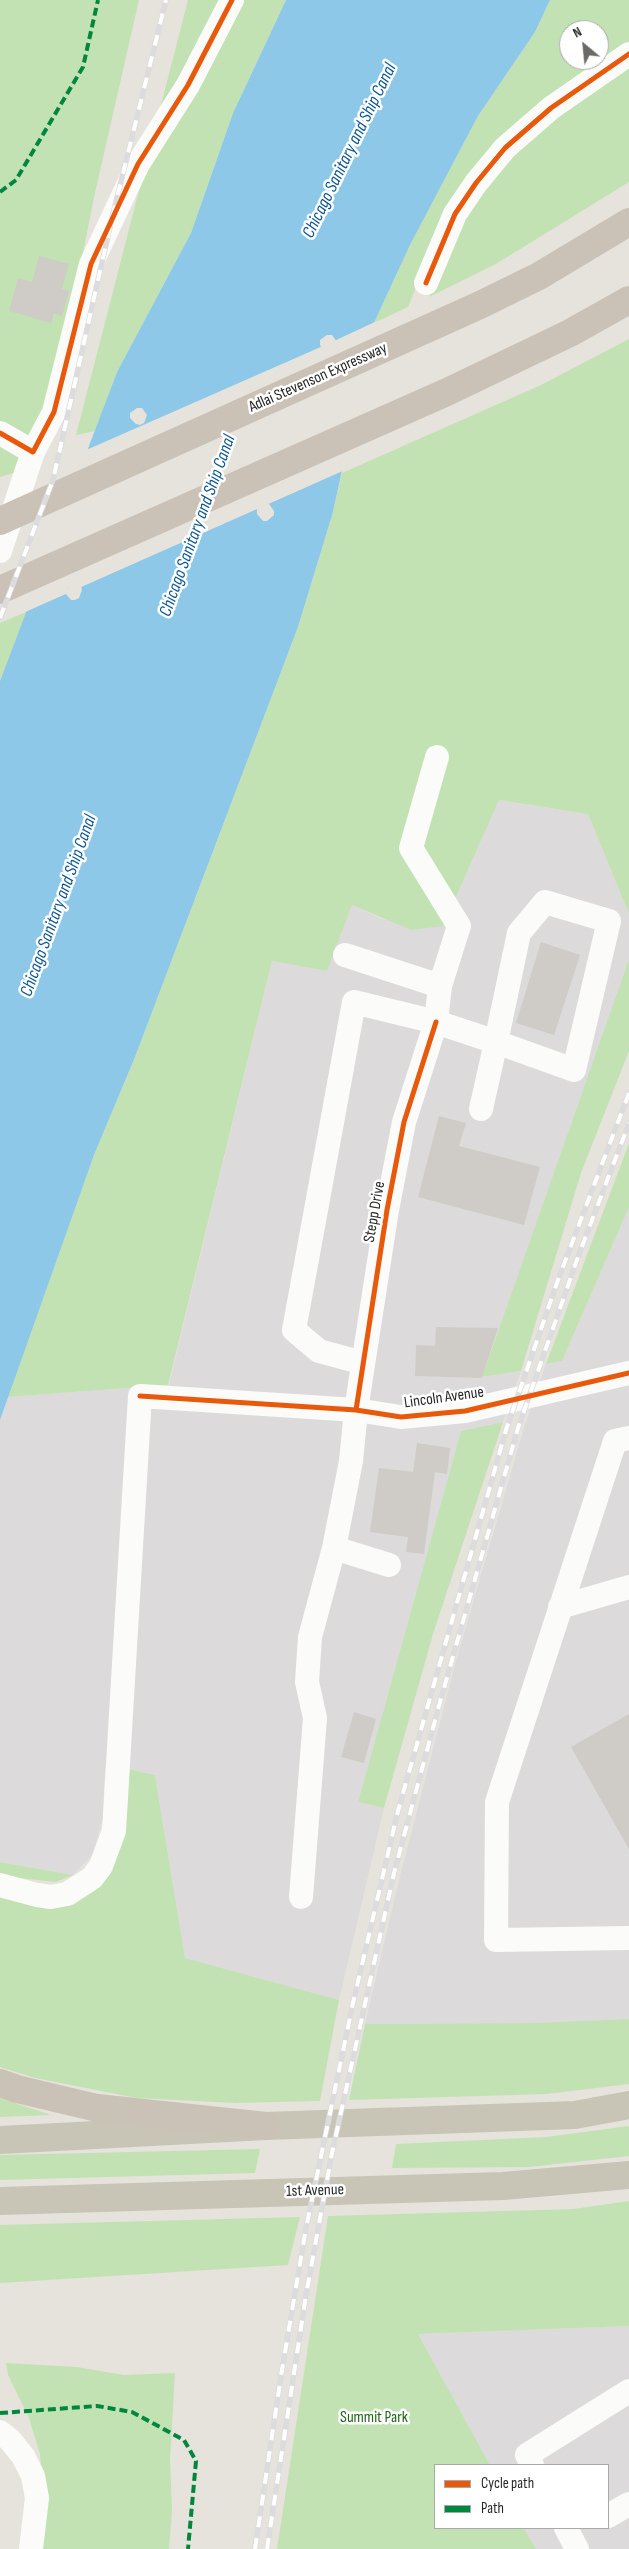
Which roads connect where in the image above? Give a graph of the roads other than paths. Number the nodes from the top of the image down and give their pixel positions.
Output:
1 (232, 0) edge
2 (629, 54) edge
3 (629, 222) edge
4 (426, 283) dead end
5 (629, 300) edge
6 (0, 433) edge
7 (33, 452) junction
8 (0, 521) edge
9 (0, 551) edge
10 (0, 590) edge
11 (437, 757) dead end
12 (345, 955) dead end
13 (440, 986) junction
14 (436, 1022) junction
15 (496, 1042) junction
16 (481, 1109) dead end
17 (363, 1363) junction
18 (629, 1373) edge
19 (356, 1410) junction
20 (629, 1438) edge
21 (334, 1548) junction
22 (389, 1566) dead end
23 (629, 1587) edge
24 (560, 1607) junction
25 (0, 1885) edge
26 (301, 1898) dead end
27 (629, 1938) edge
28 (0, 2083) edge
29 (629, 2105) edge
30 (266, 2126) junction
31 (0, 2140) edge
32 (629, 2175) edge
33 (0, 2202) edge
34 (629, 2391) edge
35 (0, 2432) edge
36 (532, 2464) edge
37 (629, 2504) edge
38 (609, 2515) edge
39 (31, 2549) edge

1 - 7 street
2 - 4 street
3 - 8 highway, Adlai Stevenson Expressway
5 - 10 highway
6 - 7 street
7 - 9 street
11 - 13 street, Stepp Drive
12 - 13 street
13 - 14 street, Stepp Drive
14 - 15 street
14 - 17 street, Stepp Drive
14 - 17 street
15 - 15 street
15 - 16 street
17 - 19 street, Stepp Drive
18 - 19 street, Lincoln Avenue
19 - 21 street, Stepp Drive
19 - 25 street, Lincoln Avenue
20 - 24 street
21 - 22 street
21 - 26 street, Stepp Drive
23 - 24 street
24 - 27 street
28 - 30 highway
29 - 30 main road
30 - 31 main road
32 - 33 main road, 1st Avenue
34 - 36 street
35 - 39 street
37 - 38 street

